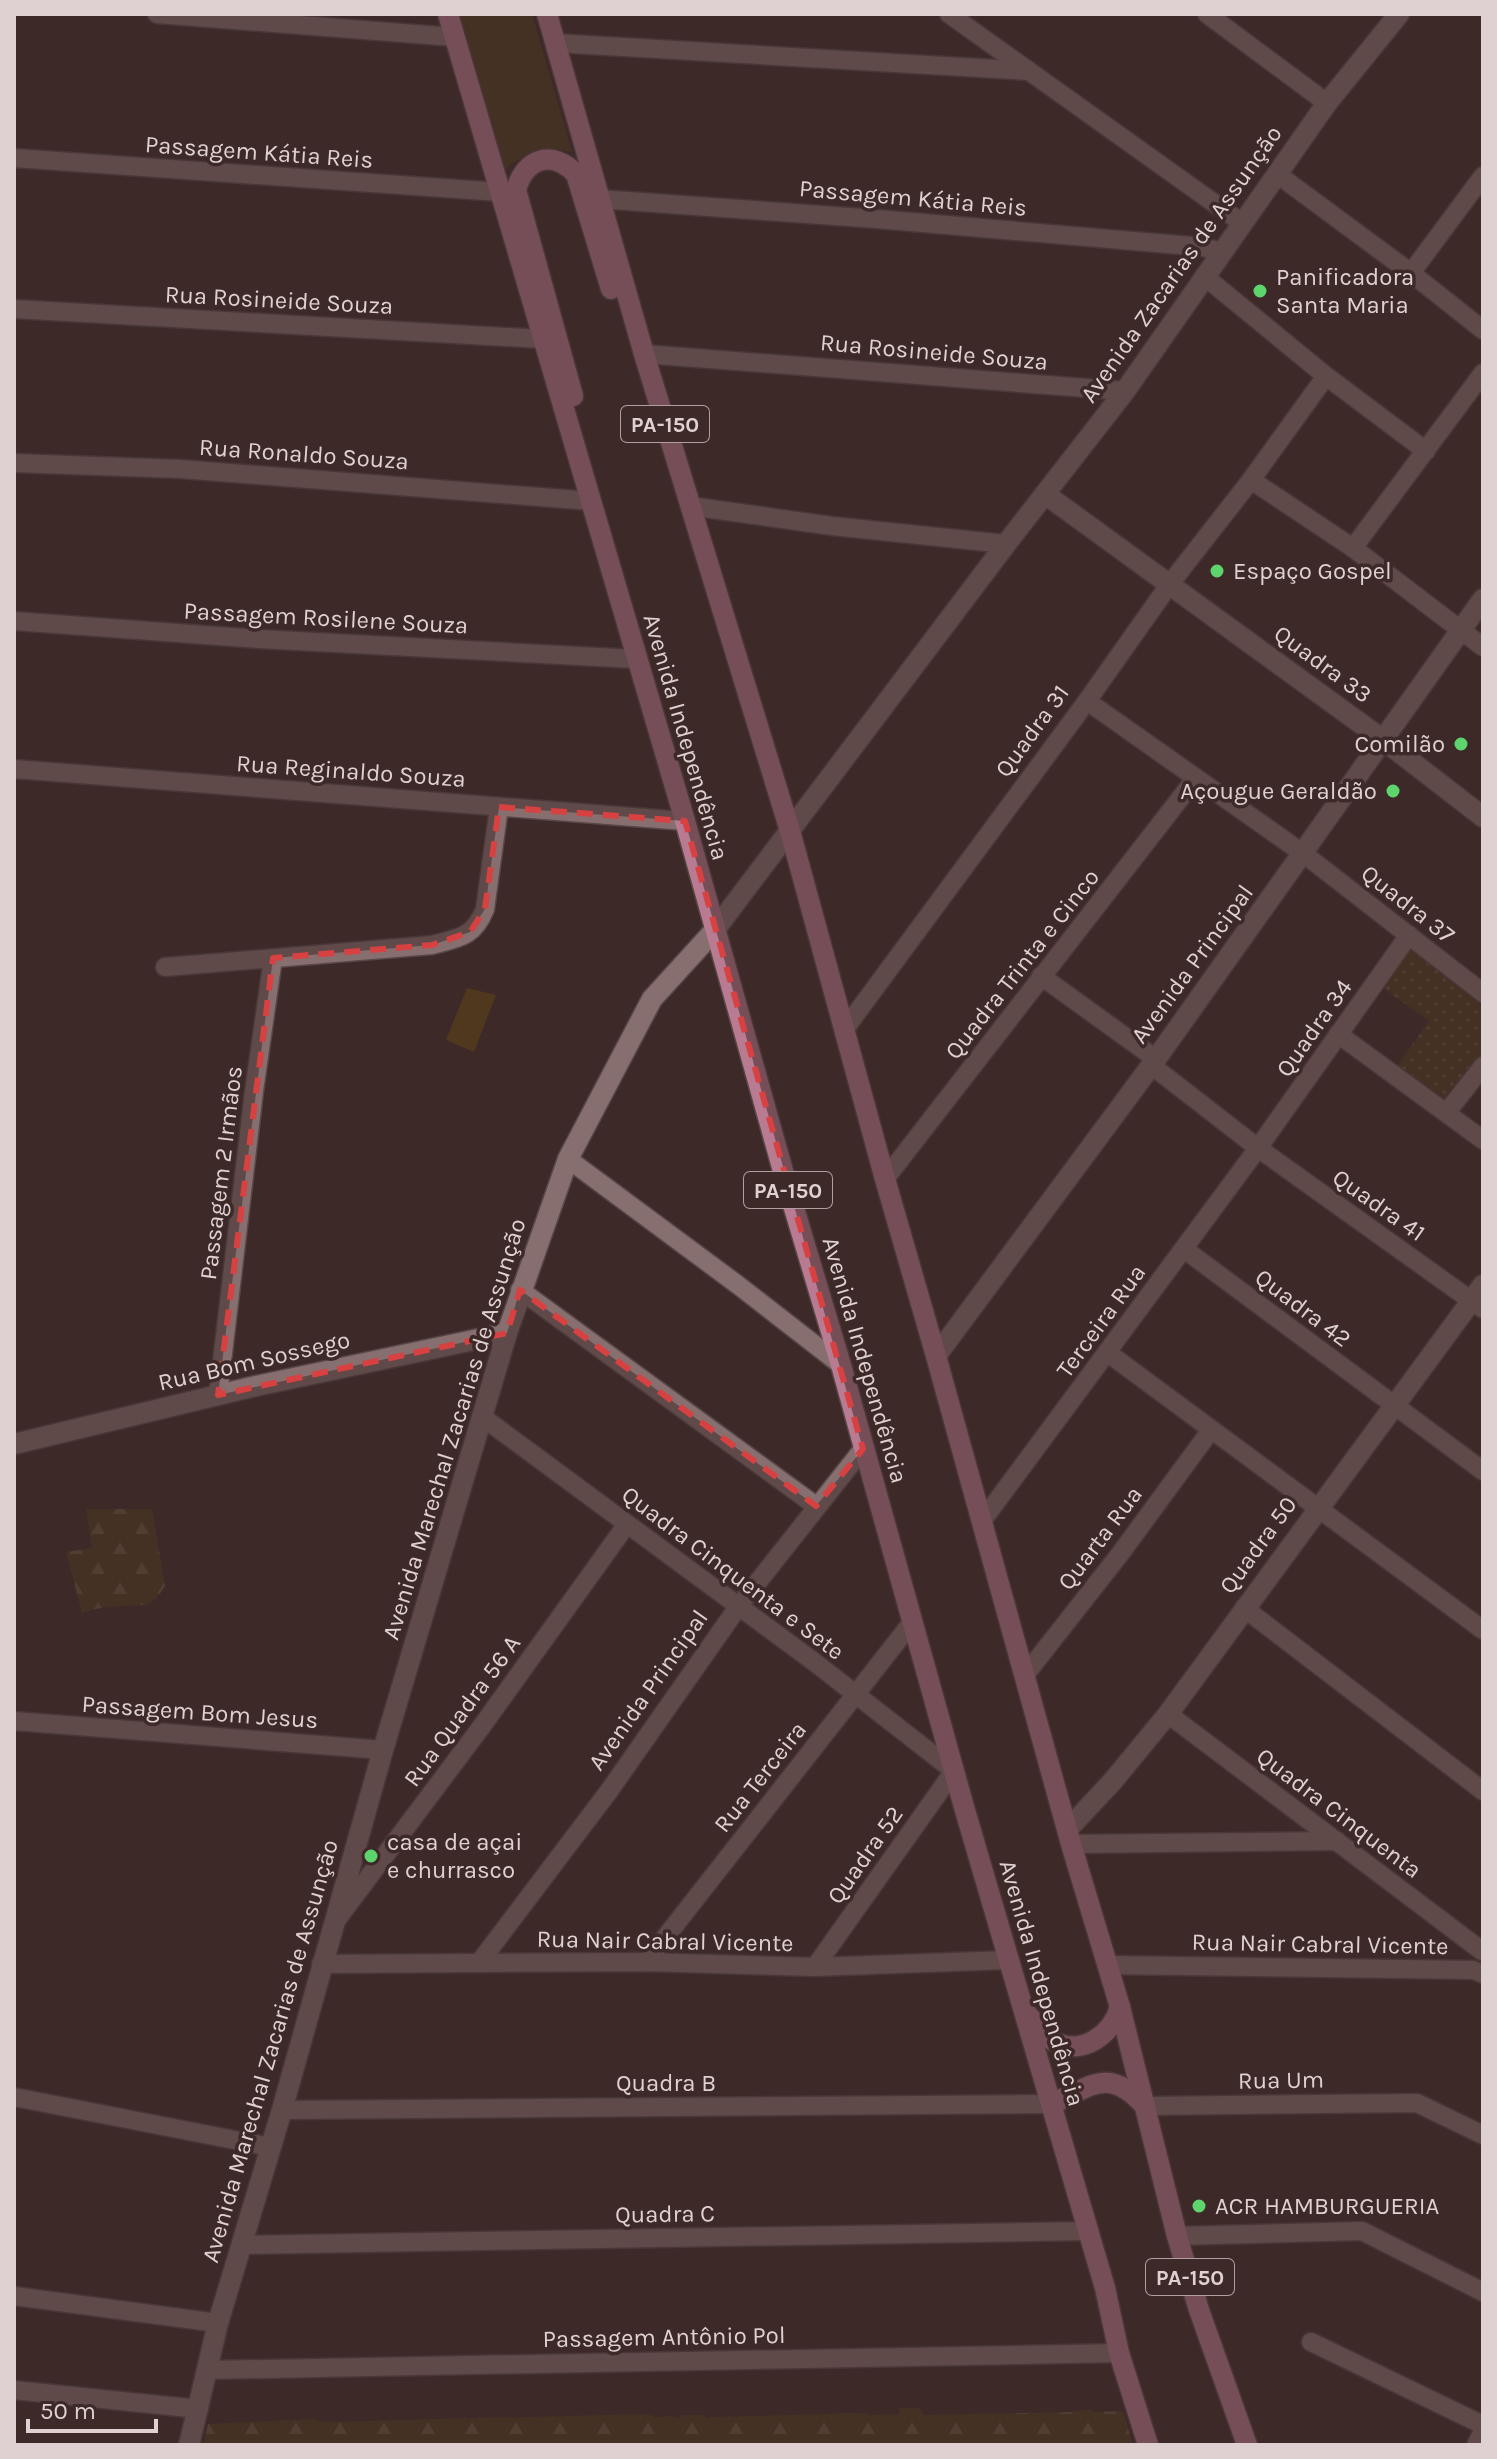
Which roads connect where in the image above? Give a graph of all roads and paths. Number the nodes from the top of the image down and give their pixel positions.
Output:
1 (157, 14) edge
2 (448, 14) edge
3 (547, 14) edge
4 (949, 14) edge
5 (1207, 14) edge
6 (1399, 14) edge
7 (454, 37) junction
8 (555, 43) junction
9 (1029, 71) junction
10 (1327, 103) junction
11 (14, 158) edge
12 (1277, 174) junction
13 (1482, 178) edge
14 (500, 192) junction
15 (599, 199) junction
16 (1242, 223) junction
17 (1222, 252) junction
18 (1411, 273) junction
19 (1204, 276) junction
20 (14, 309) edge
21 (1483, 330) edge
22 (542, 339) junction
23 (644, 354) junction
24 (1483, 373) edge
25 (1326, 376) junction
26 (1125, 391) junction
27 (660, 406) junction
28 (574, 449) junction
29 (1426, 451) junction
30 (14, 463) edge
31 (1251, 480) junction
32 (1045, 494) junction
33 (591, 501) junction
34 (690, 506) junction
35 (1006, 544) junction
36 (1353, 548) junction
37 (1169, 585) junction
38 (1483, 599) edge
39 (14, 621) edge
40 (1460, 629) junction
41 (1483, 647) edge
42 (636, 659) junction
43 (1087, 701) junction
44 (1382, 739) junction
45 (14, 769) edge
46 (1196, 778) junction
47 (499, 807) junction
48 (1483, 817) edge
49 (685, 821) junction
50 (790, 831) junction
51 (1304, 854) junction
52 (714, 931) junction
53 (1409, 935) junction
54 (273, 958) junction
55 (165, 967) dead end
56 (1041, 976) junction
57 (1483, 993) edge
58 (844, 1030) junction
59 (1338, 1034) junction
60 (1154, 1062) junction
61 (1483, 1066) edge
62 (1447, 1112) junction
63 (1483, 1140) edge
64 (1258, 1148) junction
65 (568, 1159) junction
66 (885, 1179) junction
67 (1184, 1249) junction
68 (520, 1290) junction
69 (1479, 1298) edge
70 (507, 1333) junction
71 (1108, 1353) junction
72 (936, 1356) junction
73 (841, 1365) junction
74 (218, 1395) junction
75 (1394, 1405) junction
76 (481, 1416) junction
77 (1211, 1430) junction
78 (14, 1444) edge
79 (863, 1449) junction
80 (1483, 1471) edge
81 (816, 1506) junction
82 (1318, 1508) junction
83 (982, 1521) junction
84 (627, 1524) junction
85 (738, 1607) junction
86 (1244, 1608) junction
87 (913, 1621) junction
88 (1483, 1630) edge
89 (1025, 1675) junction
90 (855, 1694) junction
91 (1168, 1714) junction
92 (14, 1721) edge
93 (383, 1750) junction
94 (954, 1771) junction
95 (1483, 1791) edge
96 (1069, 1836) junction
97 (1337, 1841) junction
98 (333, 1925) junction
99 (1482, 1950) edge
100 (1008, 1960) junction
101 (646, 1962) junction
102 (479, 1963) junction
103 (321, 1964) junction
104 (1107, 1965) junction
105 (815, 1967) junction
106 (1478, 1972) edge
107 (1120, 2007) junction
108 (1022, 2008) junction
109 (14, 2097) edge
110 (1051, 2104) junction
111 (1145, 2106) junction
112 (282, 2110) junction
113 (1483, 2135) edge
114 (271, 2147) junction
115 (1087, 2231) junction
116 (1177, 2236) junction
117 (243, 2245) junction
118 (1483, 2292) edge
119 (14, 2296) edge
120 (218, 2323) junction
121 (1311, 2342) dead end
122 (1119, 2353) junction
123 (208, 2370) junction
124 (14, 2390) edge
125 (199, 2409) junction
126 (1483, 2428) edge
127 (189, 2445) edge
128 (1148, 2445) edge
129 (1247, 2445) edge
130 (1476, 2445) edge

1 - 7 street
2 - 7 main road, Avenida Independência / PA-150
3 - 8 main road, PA-150
4 - 9 street
5 - 10 street
6 - 10 main road, Avenida Zacarias de Assunção
7 - 14 main road, Avenida Independência / PA-150
8 - 9 street
8 - 15 main road, PA-150
9 - 16 street
10 - 12 main road, Avenida Zacarias de Assunção
11 - 14 street, Passagem Kátia Reis
12 - 16 main road, Avenida Zacarias de Assunção
12 - 18 street
13 - 18 street
14 - 22 main road, Avenida Independência / PA-150
15 - 17 street, Passagem Kátia Reis
15 - 23 main road, PA-150
16 - 17 main road, Avenida Zacarias de Assunção
17 - 19 main road, Avenida Zacarias de Assunção
18 - 21 street
19 - 25 street
19 - 26 main road, Avenida Zacarias de Assunção
20 - 22 street, Rua Rosineide Souza
22 - 28 main road, Avenida Independência / PA-150
23 - 26 street, Rua Rosineide Souza
23 - 27 main road, PA-150
24 - 29 street
25 - 29 street
25 - 31 street, Quadra 31
26 - 32 main road, Avenida Zacarias de Assunção
27 - 28 main road
27 - 34 main road, PA-150
28 - 33 main road, Avenida Independência / PA-150
29 - 36 street
30 - 33 street, Rua Ronaldo Souza
31 - 36 street
31 - 37 street, Quadra 31
32 - 35 main road, Avenida Zacarias de Assunção
32 - 37 main road
33 - 42 main road, Avenida Independência / PA-150
34 - 35 street
34 - 50 main road, PA-150
35 - 50 main road, Avenida Marechal Zacarias de Assunção
36 - 40 street
37 - 43 street, Quadra 31
37 - 44 main road, Quadra 33
38 - 40 main road, Avenida Principal
39 - 42 street, Passagem Rosilene Souza
40 - 41 street
40 - 44 main road, Avenida Principal
42 - 49 main road, Avenida Independência / PA-150
43 - 46 street, Quadra 37
43 - 58 street, Quadra 31
44 - 48 main road, Quadra 33
44 - 51 main road, Avenida Principal
45 - 47 street, Rua Reginaldo Souza
46 - 51 street, Quadra 37
46 - 56 street, Quadra Trinta e Cinco
47 - 49 street, Rua Reginaldo Souza
47 - 54 street
49 - 52 main road, Avenida Independência / PA-150
50 - 52 main road, Avenida Marechal Zacarias de Assunção
50 - 58 main road, PA-150
51 - 53 street, Quadra 37
51 - 60 main road, Avenida Principal
52 - 65 main road, Avenida Marechal Zacarias de Assunção
52 - 73 main road, Avenida Independência / PA-150
53 - 57 street, Quadra 37
53 - 59 street, Quadra 34
54 - 55 street
54 - 74 street, Passagem 2 Irmãos
56 - 60 street, Quadra 41
56 - 66 street, Quadra Trinta e Cinco
58 - 66 main road, PA-150
59 - 62 street
59 - 64 street, Quadra 34
60 - 64 street, Quadra 41
60 - 72 main road, Avenida Principal
61 - 62 street
62 - 63 street
64 - 67 street, Terceira Rua
64 - 69 street, Quadra 41
65 - 68 main road, Avenida Marechal Zacarias de Assunção
65 - 73 street
66 - 72 main road, PA-150
67 - 71 street, Terceira Rua
67 - 75 street, Quadra 42
68 - 70 main road, Avenida Marechal Zacarias de Assunção
68 - 81 street
69 - 75 main road, Quadra 50
70 - 74 main road, Rua Bom Sossego
70 - 76 main road, Avenida Marechal Zacarias de Assunção
71 - 77 street
71 - 83 street, Terceira Rua
72 - 83 main road, PA-150
73 - 79 main road, Avenida Independência / PA-150
74 - 78 main road, Rua Bom Sossego
75 - 80 street, Quadra 42
75 - 82 main road, Quadra 50
76 - 84 street, Quadra Cinquenta e Sete
76 - 93 main road, Avenida Marechal Zacarias de Assunção
77 - 82 street
77 - 89 street, Quarta Rua
79 - 81 street, Avenida Principal
79 - 87 main road, Avenida Independência / PA-150
81 - 85 street, Avenida Principal
82 - 86 main road, Quadra 50
82 - 88 street
83 - 89 main road, PA-150
84 - 85 street, Quadra Cinquenta e Sete
84 - 98 street, Rua Quadra 56 A
85 - 90 street, Quadra Cinquenta e Sete
85 - 102 street, Avenida Principal
86 - 91 main road, Quadra 50
86 - 95 street
87 - 90 street, Rua Terceira
87 - 94 main road, Avenida Independência / PA-150
89 - 96 main road, PA-150
90 - 94 street, Quadra Cinquenta e Sete
90 - 101 street, Rua Terceira
91 - 96 main road, Quadra 50
91 - 97 street, Quadra Cinquenta
92 - 93 street, Passagem Bom Jesus
93 - 98 main road, Avenida Marechal Zacarias de Assunção
94 - 100 main road, Avenida Independência / PA-150
94 - 105 street, Quadra 52
96 - 97 street
96 - 104 main road, PA-150
97 - 99 street, Quadra Cinquenta
98 - 103 main road, Avenida Marechal Zacarias de Assunção
99 - 106 street
100 - 105 street, Rua Nair Cabral Vicente
100 - 108 main road, Avenida Independência / PA-150
101 - 102 street, Rua Nair Cabral Vicente
101 - 105 street, Rua Nair Cabral Vicente
102 - 103 street, Rua Nair Cabral Vicente
103 - 112 main road, Avenida Marechal Zacarias de Assunção
104 - 106 street, Rua Nair Cabral Vicente
104 - 107 main road, PA-150
107 - 108 main road
107 - 111 main road, PA-150
108 - 110 main road, Avenida Independência / PA-150
109 - 114 street
110 - 111 main road
110 - 112 street, Quadra B
110 - 115 main road, Avenida Independência / PA-150
111 - 113 street, Rua Um
111 - 116 main road, PA-150
112 - 114 main road, Avenida Marechal Zacarias de Assunção
114 - 117 main road, Avenida Marechal Zacarias de Assunção
115 - 117 street, Quadra C
115 - 122 main road, Avenida Independência / PA-150
116 - 118 street
116 - 129 main road, PA-150
117 - 120 main road, Avenida Marechal Zacarias de Assunção
119 - 120 street
120 - 123 main road, Avenida Marechal Zacarias de Assunção
121 - 126 street
122 - 123 street, Passagem Antônio Pol
122 - 128 main road, Avenida Independência / PA-150
123 - 125 main road, Avenida Marechal Zacarias de Assunção
124 - 125 street
125 - 127 main road, Avenida Marechal Zacarias de Assunção
126 - 130 street

